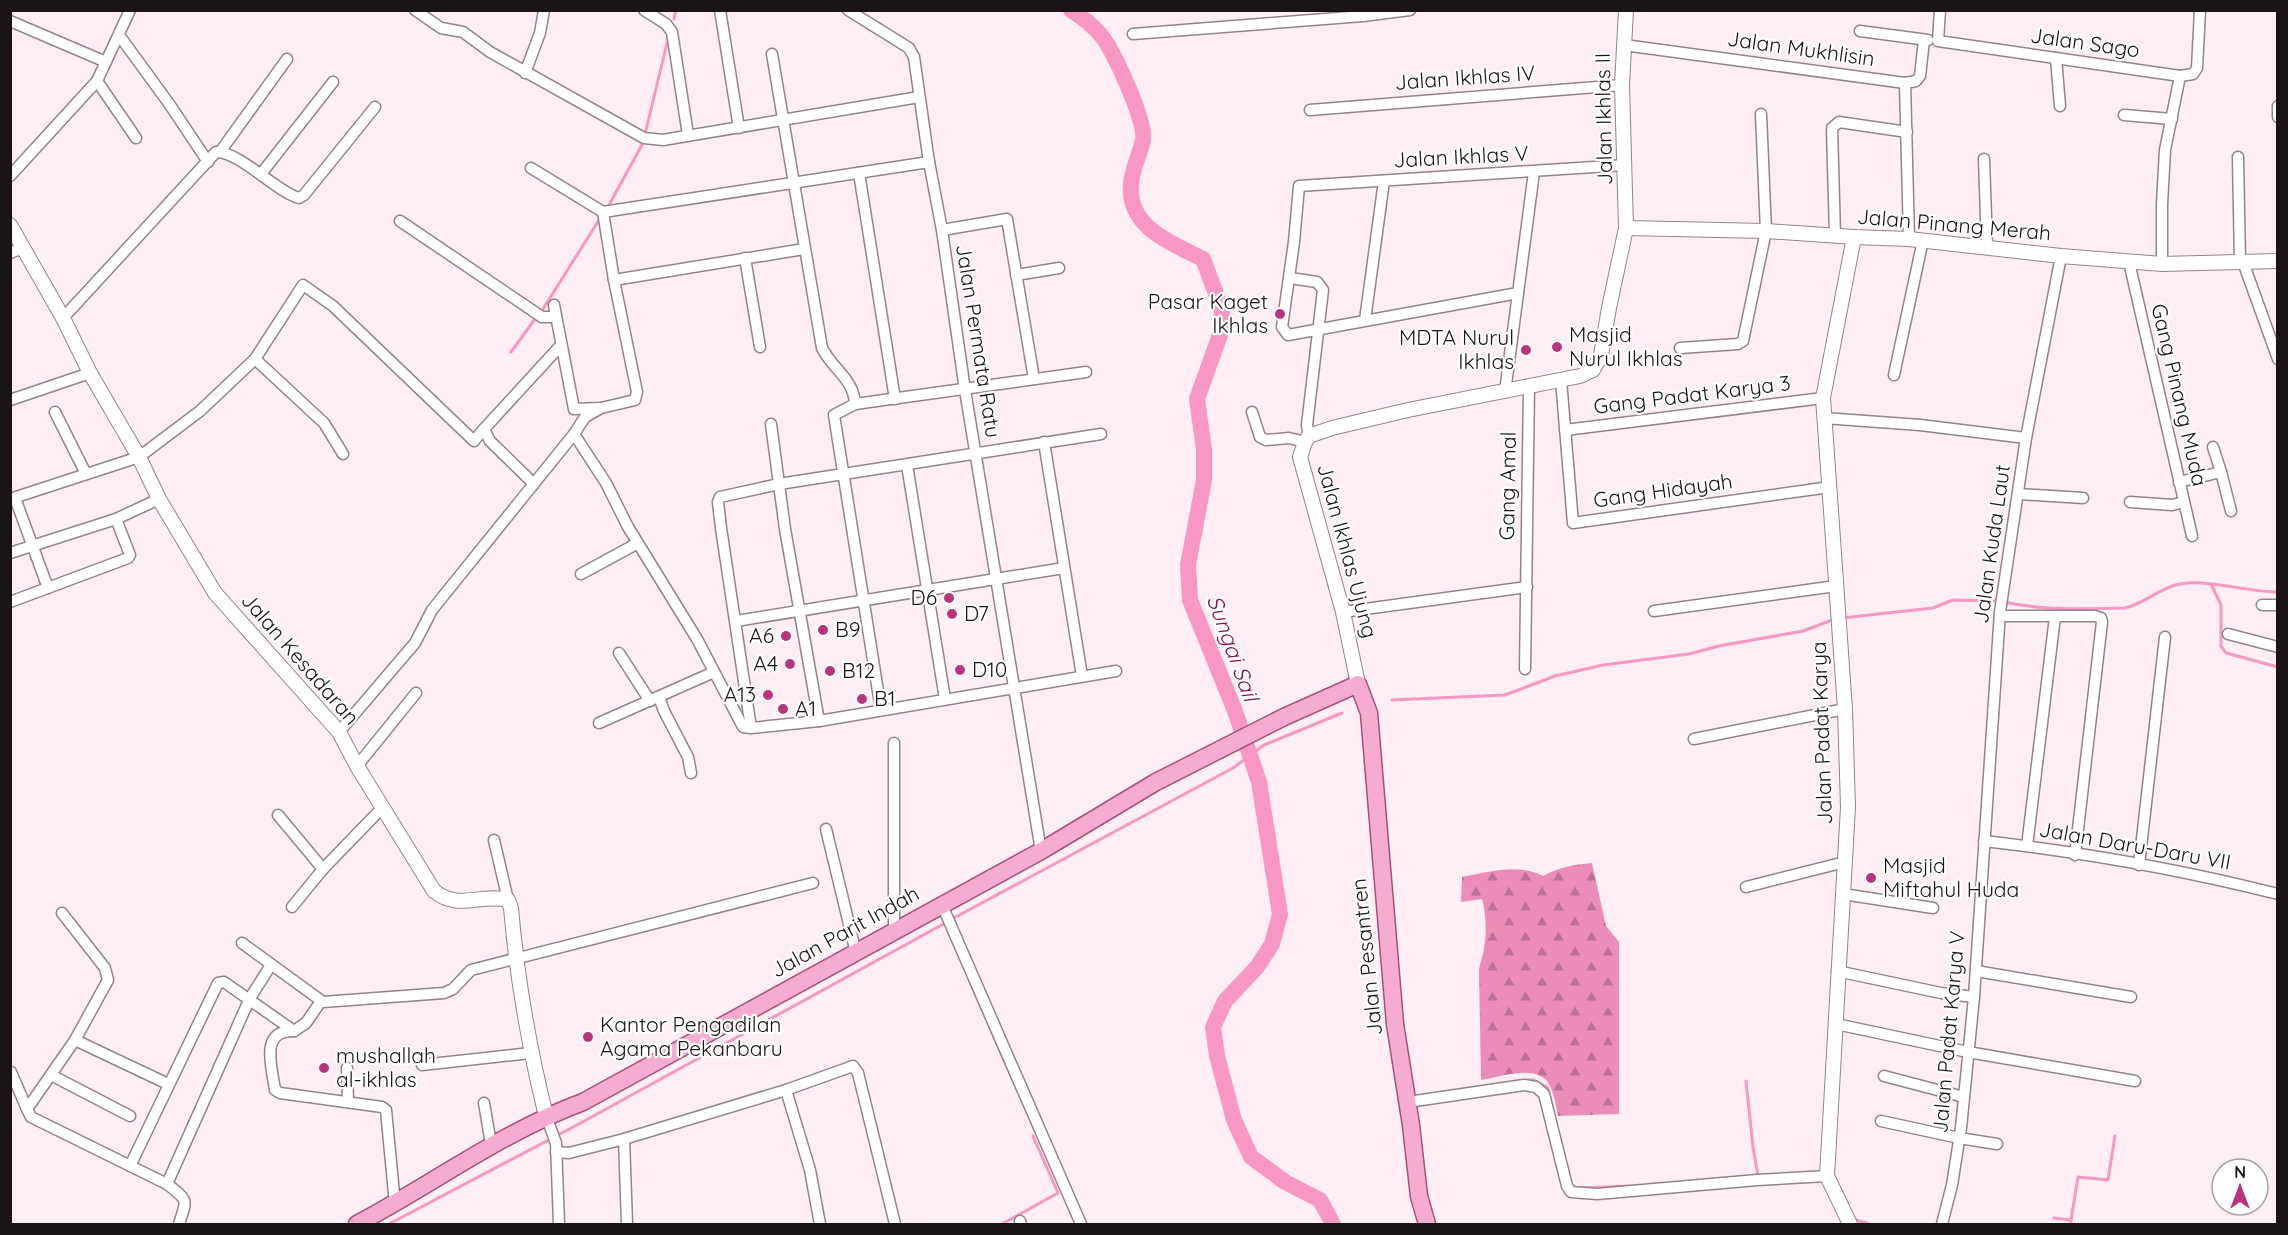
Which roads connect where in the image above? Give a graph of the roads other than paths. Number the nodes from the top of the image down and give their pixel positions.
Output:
1 (130, 10) edge
2 (415, 10) edge
3 (544, 10) edge
4 (644, 10) edge
5 (720, 10) edge
6 (848, 10) edge
7 (1410, 10) edge
8 (1626, 10) edge
9 (1940, 10) edge
10 (2200, 10) edge
11 (10, 21) edge
12 (1860, 30) dead end
13 (1133, 34) dead end
14 (119, 35) junction
15 (1924, 40) junction
16 (1938, 41) junction
17 (1624, 45) junction
18 (772, 54) dead end
19 (2056, 58) junction
20 (287, 59) dead end
21 (106, 62) junction
22 (525, 73) junction
23 (2180, 76) junction
24 (97, 81) junction
25 (333, 82) dead end
26 (1905, 83) junction
27 (1622, 85) junction
28 (919, 97) junction
29 (2060, 106) dead end
30 (2277, 106) edge
31 (375, 107) dead end
32 (1310, 110) dead end
33 (1761, 114) dead end
34 (2124, 115) dead end
35 (2277, 117) edge
36 (2172, 119) junction
37 (784, 120) junction
38 (739, 128) junction
39 (1907, 132) junction
40 (688, 135) junction
41 (136, 138) dead end
42 (220, 152) junction
43 (2238, 157) dead end
44 (1984, 159) dead end
45 (208, 162) junction
46 (929, 162) junction
47 (1625, 165) junction
48 (531, 168) dead end
49 (1534, 172) junction
50 (859, 173) junction
51 (261, 174) junction
52 (10, 176) edge
53 (1384, 181) junction
54 (794, 183) junction
55 (603, 212) junction
56 (400, 221) dead end
57 (10, 225) edge
58 (1626, 228) junction
59 (942, 230) junction
60 (1766, 231) junction
61 (1835, 236) junction
62 (1854, 237) junction
63 (1916, 239) junction
64 (1988, 247) junction
65 (804, 249) junction
66 (17, 250) edge
67 (2061, 256) junction
68 (745, 258) junction
69 (2277, 261) edge
70 (2129, 262) junction
71 (2242, 262) junction
72 (2162, 264) junction
73 (1059, 268) dead end
74 (1016, 275) junction
75 (1290, 278) junction
76 (614, 280) junction
77 (1518, 293) junction
78 (554, 305) dead end
79 (556, 317) junction
80 (63, 318) junction
81 (1365, 321) junction
82 (1318, 328) junction
83 (561, 345) junction
84 (760, 348) dead end
85 (1680, 348) dead end
86 (255, 359) junction
87 (2277, 359) edge
88 (1086, 372) dead end
89 (90, 373) junction
90 (1894, 375) dead end
91 (1034, 380) junction
92 (1561, 380) junction
93 (1529, 387) junction
94 (964, 390) junction
95 (1505, 392) junction
96 (1823, 398) junction
97 (895, 399) junction
98 (10, 400) edge
99 (855, 404) junction
100 (601, 408) junction
101 (55, 412) dead end
102 (1252, 412) dead end
103 (1824, 418) junction
104 (771, 424) dead end
105 (483, 430) junction
106 (1565, 430) junction
107 (574, 434) junction
108 (1101, 434) dead end
109 (2026, 438) junction
110 (1307, 439) junction
111 (1044, 442) junction
112 (2213, 447) dead end
113 (976, 453) junction
114 (343, 454) dead end
115 (139, 457) junction
116 (907, 465) junction
117 (2221, 472) junction
118 (86, 474) junction
119 (844, 475) junction
120 (2179, 482) junction
121 (534, 484) junction
122 (779, 484) junction
123 (1830, 487) junction
124 (2019, 494) junction
125 (13, 498) edge
126 (2083, 498) dead end
127 (159, 499) junction
128 (2130, 502) dead end
129 (2184, 502) junction
130 (2231, 512) dead end
131 (116, 519) junction
132 (2192, 536) dead end
133 (638, 543) junction
134 (31, 546) junction
135 (10, 553) edge
136 (1064, 568) junction
137 (581, 574) dead end
138 (995, 578) junction
139 (1836, 586) junction
140 (1527, 587) junction
141 (48, 588) junction
142 (927, 589) junction
143 (864, 599) junction
144 (10, 602) edge
145 (2262, 605) dead end
146 (2277, 605) edge
147 (800, 610) junction
148 (1654, 611) dead end
149 (1343, 612) junction
150 (2000, 614) junction
151 (2055, 617) junction
152 (736, 621) junction
153 (2228, 634) dead end
154 (2164, 637) dead end
155 (2277, 647) edge
156 (619, 653) dead end
157 (1525, 669) dead end
158 (1116, 670) dead end
159 (714, 672) junction
160 (1082, 676) junction
161 (1358, 684) junction
162 (1013, 688) junction
163 (416, 693) dead end
164 (655, 699) junction
165 (945, 699) junction
166 (1845, 709) junction
167 (881, 710) junction
168 (819, 721) junction
169 (599, 723) dead end
170 (752, 728) junction
171 (339, 732) junction
172 (1694, 739) dead end
173 (894, 743) dead end
174 (357, 766) junction
175 (691, 773) dead end
176 (383, 807) junction
177 (278, 815) dead end
178 (826, 829) dead end
179 (494, 840) dead end
180 (1984, 841) junction
181 (2027, 846) junction
182 (1041, 851) junction
183 (2075, 855) junction
184 (1845, 862) junction
185 (2139, 865) junction
186 (323, 869) junction
187 (813, 883) dead end
188 (1746, 887) dead end
189 (1843, 894) junction
190 (2277, 894) edge
191 (508, 900) junction
192 (292, 906) dead end
193 (1933, 908) dead end
194 (943, 910) junction
195 (62, 913) dead end
196 (894, 932) junction
197 (242, 943) dead end
198 (856, 953) junction
199 (516, 960) junction
200 (271, 964) junction
201 (1838, 971) junction
202 (1976, 971) junction
203 (2131, 997) dead end
204 (250, 998) junction
205 (1974, 998) junction
206 (321, 1001) junction
207 (1836, 1024) junction
208 (294, 1031) junction
209 (75, 1040) junction
210 (1968, 1052) junction
211 (531, 1053) junction
212 (422, 1065) dead end
213 (347, 1068) dead end
214 (11, 1072) edge
215 (51, 1075) junction
216 (1884, 1076) dead end
217 (2135, 1081) dead end
218 (168, 1084) junction
219 (786, 1090) junction
220 (1964, 1097) junction
221 (348, 1102) junction
222 (1408, 1102) junction
223 (484, 1103) dead end
224 (27, 1108) junction
225 (130, 1116) dead end
226 (546, 1116) junction
227 (1881, 1121) dead end
228 (1959, 1138) junction
229 (624, 1139) junction
230 (491, 1144) junction
231 (1997, 1144) dead end
232 (556, 1148) junction
233 (130, 1166) junction
234 (1827, 1176) junction
235 (167, 1184) junction
236 (395, 1204) junction
237 (179, 1224) edge
238 (357, 1224) edge
239 (560, 1224) edge
240 (627, 1224) edge
241 (820, 1224) edge
242 (896, 1224) edge
243 (1081, 1224) edge
244 (1426, 1224) edge
245 (1848, 1224) edge
246 (1942, 1224) edge

1 - 14 street
2 - 22 street
3 - 22 street
4 - 40 street
5 - 38 street
6 - 28 street, Jalan Permata Ratu
7 - 13 street
8 - 17 street, Jalan Ikhlas II
9 - 16 street
10 - 23 street
11 - 21 street
12 - 15 street
14 - 21 street
14 - 45 street
15 - 16 street
15 - 26 street
16 - 19 street, Jalan Sago
17 - 26 street, Jalan Mukhlisin
17 - 27 street, Jalan Ikhlas II
18 - 37 street
19 - 23 street, Jalan Sago
19 - 29 street
20 - 42 street
21 - 24 street
22 - 40 street
23 - 36 street
24 - 41 street
24 - 52 street
25 - 51 street
26 - 39 street
27 - 32 street, Jalan Ikhlas IV
27 - 47 street, Jalan Ikhlas II
28 - 37 street
28 - 46 street, Jalan Permata Ratu
30 - 35 street
31 - 51 street
33 - 60 street
34 - 36 street
36 - 72 street
37 - 38 street
37 - 54 street
38 - 40 street
39 - 61 street
39 - 63 street
42 - 45 street
42 - 51 street
43 - 71 street
44 - 64 street
45 - 80 street
46 - 50 street
46 - 59 street, Jalan Permata Ratu
47 - 49 street, Jalan Ikhlas V
47 - 58 street, Jalan Ikhlas II
48 - 55 street
49 - 53 street, Jalan Ikhlas V
49 - 77 street
50 - 54 street
50 - 97 street
53 - 75 street, Jalan Ikhlas V
53 - 81 street
54 - 55 street
54 - 65 street
55 - 76 street
56 - 79 street
57 - 66 street, Jalan Kesadaran
58 - 60 street, Jalan Pinang Merah
58 - 92 street, Jalan Ikhlas Ujung
59 - 74 street
59 - 94 street, Jalan Permata Ratu
60 - 61 street, Jalan Pinang Merah
60 - 85 street
61 - 62 street, Jalan Pinang Merah
62 - 63 street, Jalan Pinang Merah
62 - 96 street, Jalan Padat Karya
63 - 64 street, Jalan Pinang Merah
63 - 90 street
64 - 67 street, Jalan Pinang Merah
65 - 68 street
65 - 99 street
66 - 80 street, Jalan Kesadaran
67 - 70 street, Jalan Pinang Merah
67 - 109 street, Jalan Kuda Laut
68 - 76 street
68 - 84 street
69 - 71 street, Jalan Pinang Merah
70 - 72 street, Jalan Pinang Merah
70 - 120 street, Gang Pinang Muda
71 - 72 street, Jalan Pinang Merah
71 - 87 street
73 - 74 street
74 - 91 street
75 - 82 street
75 - 82 street
76 - 100 street
77 - 81 street
77 - 95 street
78 - 79 street
79 - 83 street
80 - 89 street, Jalan Kesadaran
81 - 82 street
82 - 110 street
83 - 100 street
83 - 105 street
86 - 105 street
86 - 114 street
86 - 115 street
88 - 91 street
89 - 98 street
89 - 115 street, Jalan Kesadaran
91 - 94 street
92 - 93 street, Jalan Ikhlas Ujung
92 - 106 street, Gang Hidayah
93 - 95 street, Jalan Ikhlas Ujung
93 - 140 street, Gang Amal
94 - 97 street
94 - 113 street, Jalan Permata Ratu
95 - 110 street, Jalan Ikhlas Ujung
96 - 103 street, Jalan Padat Karya
96 - 106 street, Gang Padat Karya 3
97 - 99 street
99 - 119 street
100 - 107 street
101 - 118 street
102 - 110 street
103 - 109 street
103 - 123 street, Jalan Padat Karya
104 - 122 street
105 - 121 street
106 - 123 street, Gang Hidayah
107 - 121 street
107 - 133 street
108 - 111 street
109 - 124 street, Jalan Kuda Laut
110 - 149 street, Jalan Ikhlas Ujung
111 - 113 street
111 - 136 street
112 - 117 street
113 - 116 street
113 - 138 street, Jalan Permata Ratu
115 - 118 street
115 - 127 street, Jalan Kesadaran
116 - 119 street
116 - 142 street
117 - 120 street
117 - 130 street
118 - 125 street
119 - 122 street
119 - 143 street
120 - 129 street, Gang Pinang Muda
121 - 171 street
122 - 147 street
122 - 152 street
123 - 139 street, Jalan Padat Karya
124 - 126 street
124 - 150 street, Jalan Kuda Laut
125 - 134 street
127 - 131 street
127 - 171 street, Jalan Kesadaran
128 - 129 street
129 - 132 street, Gang Pinang Muda
131 - 134 street
131 - 141 street
133 - 137 street
133 - 159 street
134 - 135 street
134 - 141 street
136 - 138 street
136 - 160 street
138 - 142 street
138 - 162 street, Jalan Permata Ratu
139 - 148 street
139 - 166 street, Jalan Padat Karya
140 - 149 street
140 - 157 street, Gang Amal
141 - 144 street
142 - 143 street
142 - 165 street
143 - 147 street
143 - 167 street
145 - 146 street
147 - 152 street
147 - 168 street
149 - 161 street, Jalan Ikhlas Ujung
150 - 151 street
150 - 180 street, Jalan Kuda Laut
151 - 181 street
151 - 183 street
152 - 170 street
153 - 155 street
154 - 185 street
156 - 164 street
158 - 160 street
159 - 164 street
159 - 170 street
160 - 162 street
161 - 182 main road, Jalan Parit Indah
161 - 222 main road, Jalan Pesantren
162 - 165 street
162 - 182 street, Jalan Permata Ratu
163 - 174 street
164 - 169 street
164 - 175 street
165 - 167 street
166 - 172 street
166 - 184 street, Jalan Padat Karya
167 - 168 street
168 - 170 street
171 - 174 street, Jalan Kesadaran
173 - 196 street
174 - 176 street, Jalan Kesadaran
176 - 186 street
176 - 191 street, Jalan Kesadaran
177 - 186 street
178 - 198 street
179 - 191 street
180 - 181 street, Jalan Daru-Daru VII
180 - 202 street, Jalan Padat Karya V
181 - 183 street, Jalan Daru-Daru VII
182 - 194 main road, Jalan Parit Indah
183 - 185 street, Jalan Daru-Daru VII
184 - 188 street
184 - 189 street, Jalan Padat Karya
185 - 190 street, Jalan Daru-Daru VII
186 - 192 street
187 - 199 street
189 - 193 street
189 - 201 street, Jalan Padat Karya
191 - 199 street
194 - 196 main road, Jalan Parit Indah
194 - 243 street
195 - 209 street
196 - 198 main road, Jalan Parit Indah
197 - 200 street
198 - 226 main road, Jalan Parit Indah
199 - 206 street
199 - 211 street
200 - 204 street
200 - 206 street
201 - 205 street
201 - 207 street, Jalan Padat Karya
202 - 203 street
202 - 205 street, Jalan Padat Karya V
204 - 208 street
204 - 218 street
204 - 235 street
205 - 210 street, Jalan Padat Karya V
206 - 208 street
207 - 210 street
207 - 234 street, Jalan Padat Karya
208 - 221 street
209 - 215 street
209 - 218 street
210 - 217 street
210 - 220 street, Jalan Padat Karya V
211 - 212 street
211 - 226 street
213 - 221 street
214 - 224 street
215 - 224 street
215 - 225 street
216 - 220 street
218 - 233 street
219 - 229 street
219 - 241 street
219 - 242 street
220 - 228 street, Jalan Padat Karya V
221 - 236 street
222 - 234 street
222 - 244 main road, Jalan Pesantren
223 - 230 street
224 - 233 street
226 - 230 main road, Jalan Parit Indah
226 - 232 street
227 - 228 street
228 - 231 street
228 - 246 street, Jalan Padat Karya V
229 - 232 street
229 - 240 street
230 - 236 main road, Jalan Parit Indah
232 - 239 street
233 - 235 street
234 - 245 street, Jalan Padat Karya
235 - 237 street
236 - 238 main road, Jalan Parit Indah

